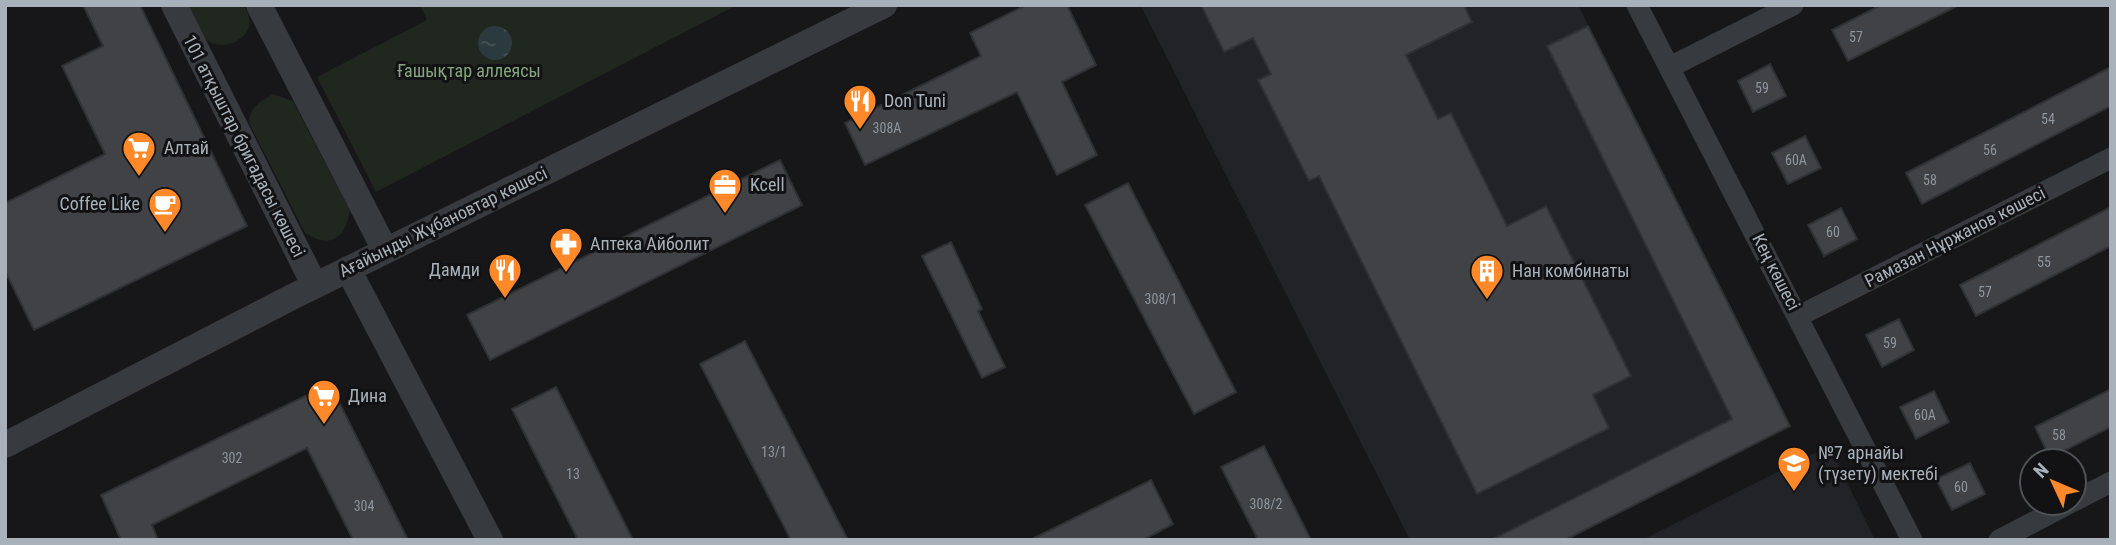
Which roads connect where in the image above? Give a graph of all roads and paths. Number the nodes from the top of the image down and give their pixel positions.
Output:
1 (173, 5) edge
2 (259, 5) edge
3 (884, 5) edge
4 (1637, 5) edge
5 (1794, 5) edge
6 (1670, 67) junction
7 (2111, 158) edge
8 (385, 250) junction
9 (348, 269) junction
10 (315, 286) junction
11 (1799, 316) junction
12 (5, 445) edge
13 (2111, 482) edge
14 (2088, 494) edge
15 (2043, 517) edge
16 (490, 540) edge
17 (1912, 540) edge
18 (1999, 540) edge

1 - 10 street, 101 атқыштар бригадасы көшесі
2 - 8 street
3 - 8 street, Ағайынды Жұбановтар көшесі
4 - 6 street, Кең көшесі
5 - 6 street
6 - 11 street, Кең көшесі
7 - 11 street, Рамазан Нұржанов көшесі
8 - 9 street, Ағайынды Жұбановтар көшесі
9 - 10 street, Ағайынды Жұбановтар көшесі
9 - 16 street
10 - 12 street, Ағайынды Жұбановтар көшесі
11 - 17 street, Кең көшесі
13 - 14 street
15 - 18 street

